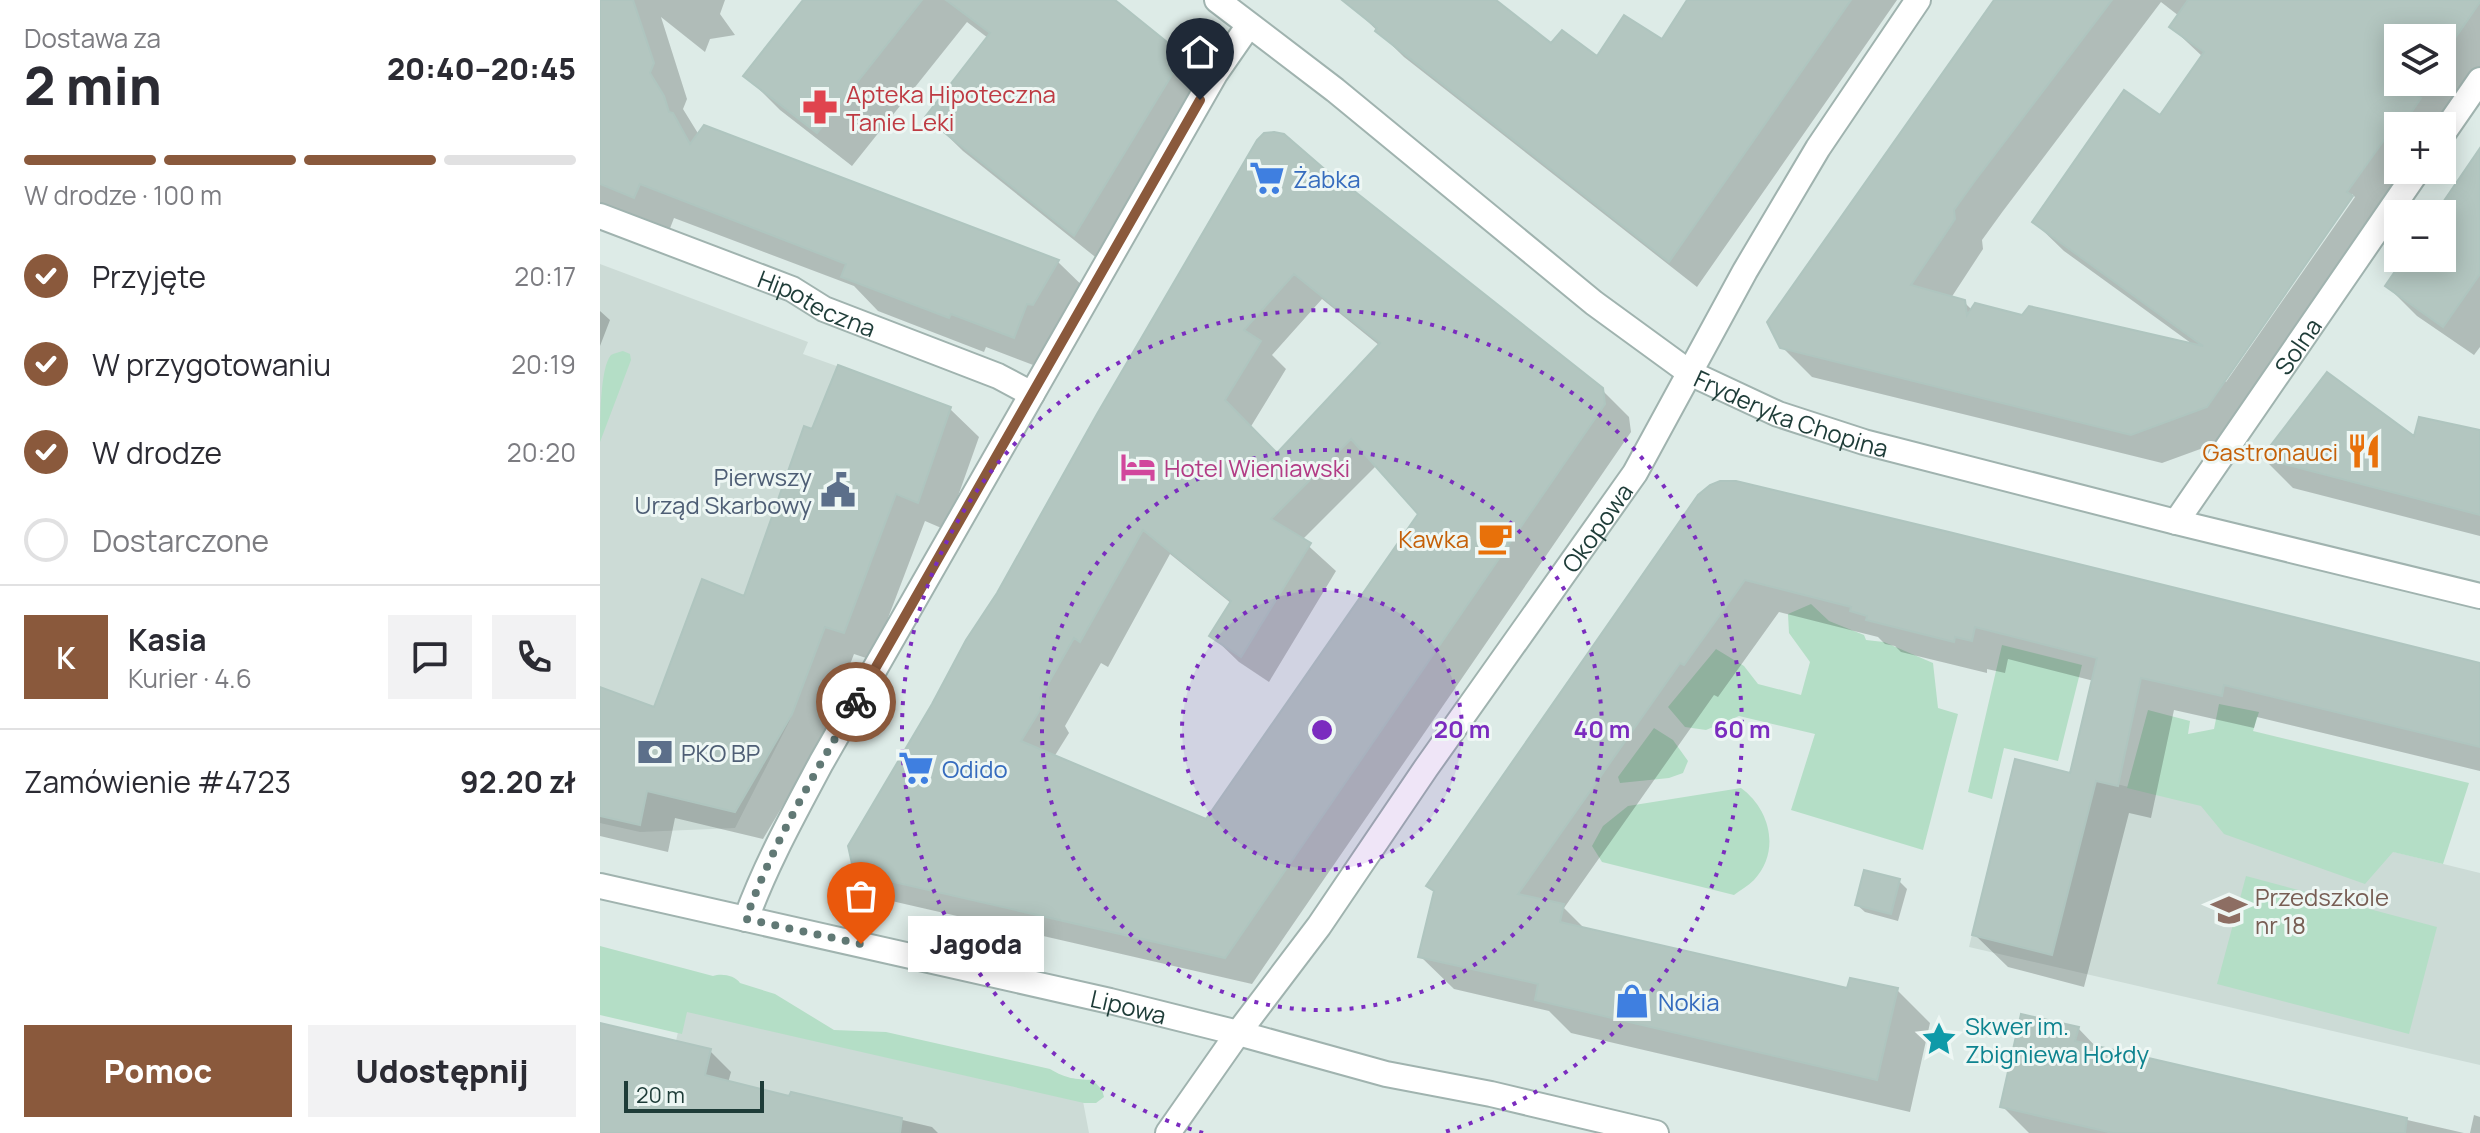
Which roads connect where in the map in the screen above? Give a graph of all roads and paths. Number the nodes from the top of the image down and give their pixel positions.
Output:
1 (1217, 0) edge
2 (1918, 0) edge
3 (1249, 25) junction
4 (2480, 80) edge
5 (2456, 115) edge
6 (2408, 184) edge
7 (600, 216) edge
8 (1690, 373) junction
9 (1032, 394) junction
10 (2176, 522) junction
11 (2480, 596) edge
12 (600, 886) edge
13 (746, 919) junction
14 (1238, 1033) junction
15 (1168, 1133) edge
16 (1656, 1133) edge

1 - 3 street, Fryderyka Chopina
2 - 8 street, Okopowa
3 - 8 street, Fryderyka Chopina
3 - 9 street
4 - 5 street
6 - 10 street, Solna
7 - 9 street, Hipoteczna
8 - 10 street, Fryderyka Chopina
8 - 14 street, Okopowa
9 - 13 street
10 - 11 street, Fryderyka Chopina
12 - 13 street, Lipowa
13 - 14 street, Lipowa
14 - 15 street, Okopowa
14 - 16 street, Lipowa

